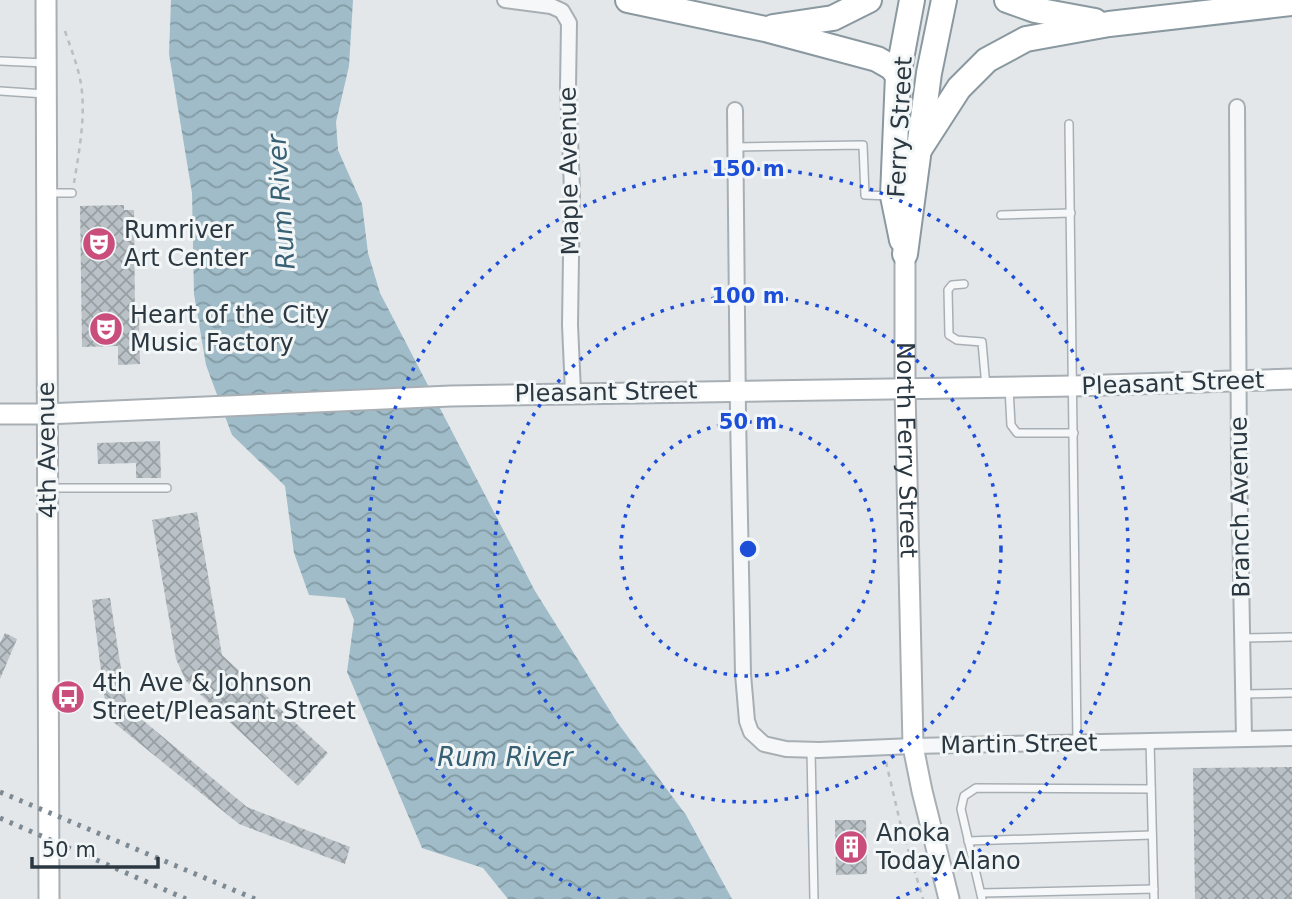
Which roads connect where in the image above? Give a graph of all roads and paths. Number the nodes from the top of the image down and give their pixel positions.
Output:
1 (505, 0) edge
2 (628, 0) edge
3 (869, 0) edge
4 (1007, 0) edge
5 (46, 2) edge
6 (911, 2) edge
7 (944, 2) edge
8 (1292, 3) edge
9 (1109, 24) junction
10 (64, 29) dead end
11 (765, 29) junction
12 (0, 61) edge
13 (46, 63) junction
14 (898, 75) junction
15 (0, 91) edge
16 (46, 94) junction
17 (1237, 107) dead end
18 (735, 110) dead end
19 (1069, 124) dead end
20 (736, 147) junction
21 (919, 150) junction
22 (46, 193) junction
23 (72, 193) joint
24 (893, 196) junction
25 (1071, 212) junction
26 (1001, 215) dead end
27 (905, 254) junction
28 (964, 284) dead end
29 (1292, 379) edge
30 (1239, 380) junction
31 (1073, 386) junction
32 (986, 387) junction
33 (1009, 387) junction
34 (905, 389) junction
35 (737, 390) junction
36 (573, 393) junction
37 (0, 414) edge
38 (46, 414) junction
39 (1074, 433) junction
40 (48, 488) junction
41 (167, 488) dead end
42 (1292, 637) edge
43 (1242, 638) junction
44 (1292, 693) edge
45 (1243, 694) junction
46 (1292, 738) edge
47 (1244, 739) junction
48 (1150, 741) junction
49 (1077, 743) junction
50 (913, 746) junction
51 (811, 750) junction
52 (1151, 789) junction
53 (1152, 835) junction
54 (968, 841) junction
55 (1154, 889) junction
56 (982, 896) edge
57 (49, 899) edge
58 (814, 899) edge
59 (923, 899) edge
60 (948, 899) edge
61 (1154, 899) edge

1 - 36 street, Maple Avenue
2 - 11 highway
3 - 11 highway
4 - 9 highway
5 - 13 street, 4th Avenue
6 - 14 highway, Ferry Street
7 - 21 highway, North Ferry Street
8 - 9 highway
9 - 21 highway
10 - 23 path
11 - 14 highway
12 - 13 lane
13 - 16 street, 4th Avenue
14 - 24 highway, Ferry Street
15 - 16 lane
16 - 22 street, 4th Avenue
17 - 30 street, Branch Avenue
18 - 20 street
19 - 25 lane
20 - 24 lane
20 - 35 street
21 - 27 highway, North Ferry Street
22 - 23 lane
22 - 38 street, 4th Avenue
24 - 27 highway, Ferry Street
25 - 26 lane
25 - 31 lane
27 - 34 street, North Ferry Street
28 - 32 lane
29 - 30 street, Pleasant Street
30 - 31 street, Pleasant Street
30 - 43 street, Branch Avenue
31 - 33 street, Pleasant Street
31 - 39 lane
32 - 33 street, Pleasant Street
32 - 34 street, Pleasant Street
33 - 39 lane
34 - 35 street, Pleasant Street
34 - 50 street, North Ferry Street
35 - 36 street, Pleasant Street
35 - 51 street, Martin Street
36 - 38 street, Pleasant Street
37 - 38 street, Pleasant Street
38 - 40 street, 4th Avenue
39 - 49 lane
40 - 41 lane
40 - 57 street, 4th Avenue
42 - 43 lane
43 - 45 street, Branch Avenue
44 - 45 lane
45 - 47 street, Branch Avenue
46 - 47 street, Martin Street
47 - 48 street, Martin Street
48 - 49 street, Martin Street
48 - 52 lane
49 - 50 street, Martin Street
50 - 51 street, Martin Street
50 - 59 path
50 - 60 street, North Ferry Street
51 - 58 lane
52 - 53 lane
52 - 54 lane
53 - 54 lane
53 - 55 lane
54 - 56 lane
55 - 56 lane
55 - 61 lane

